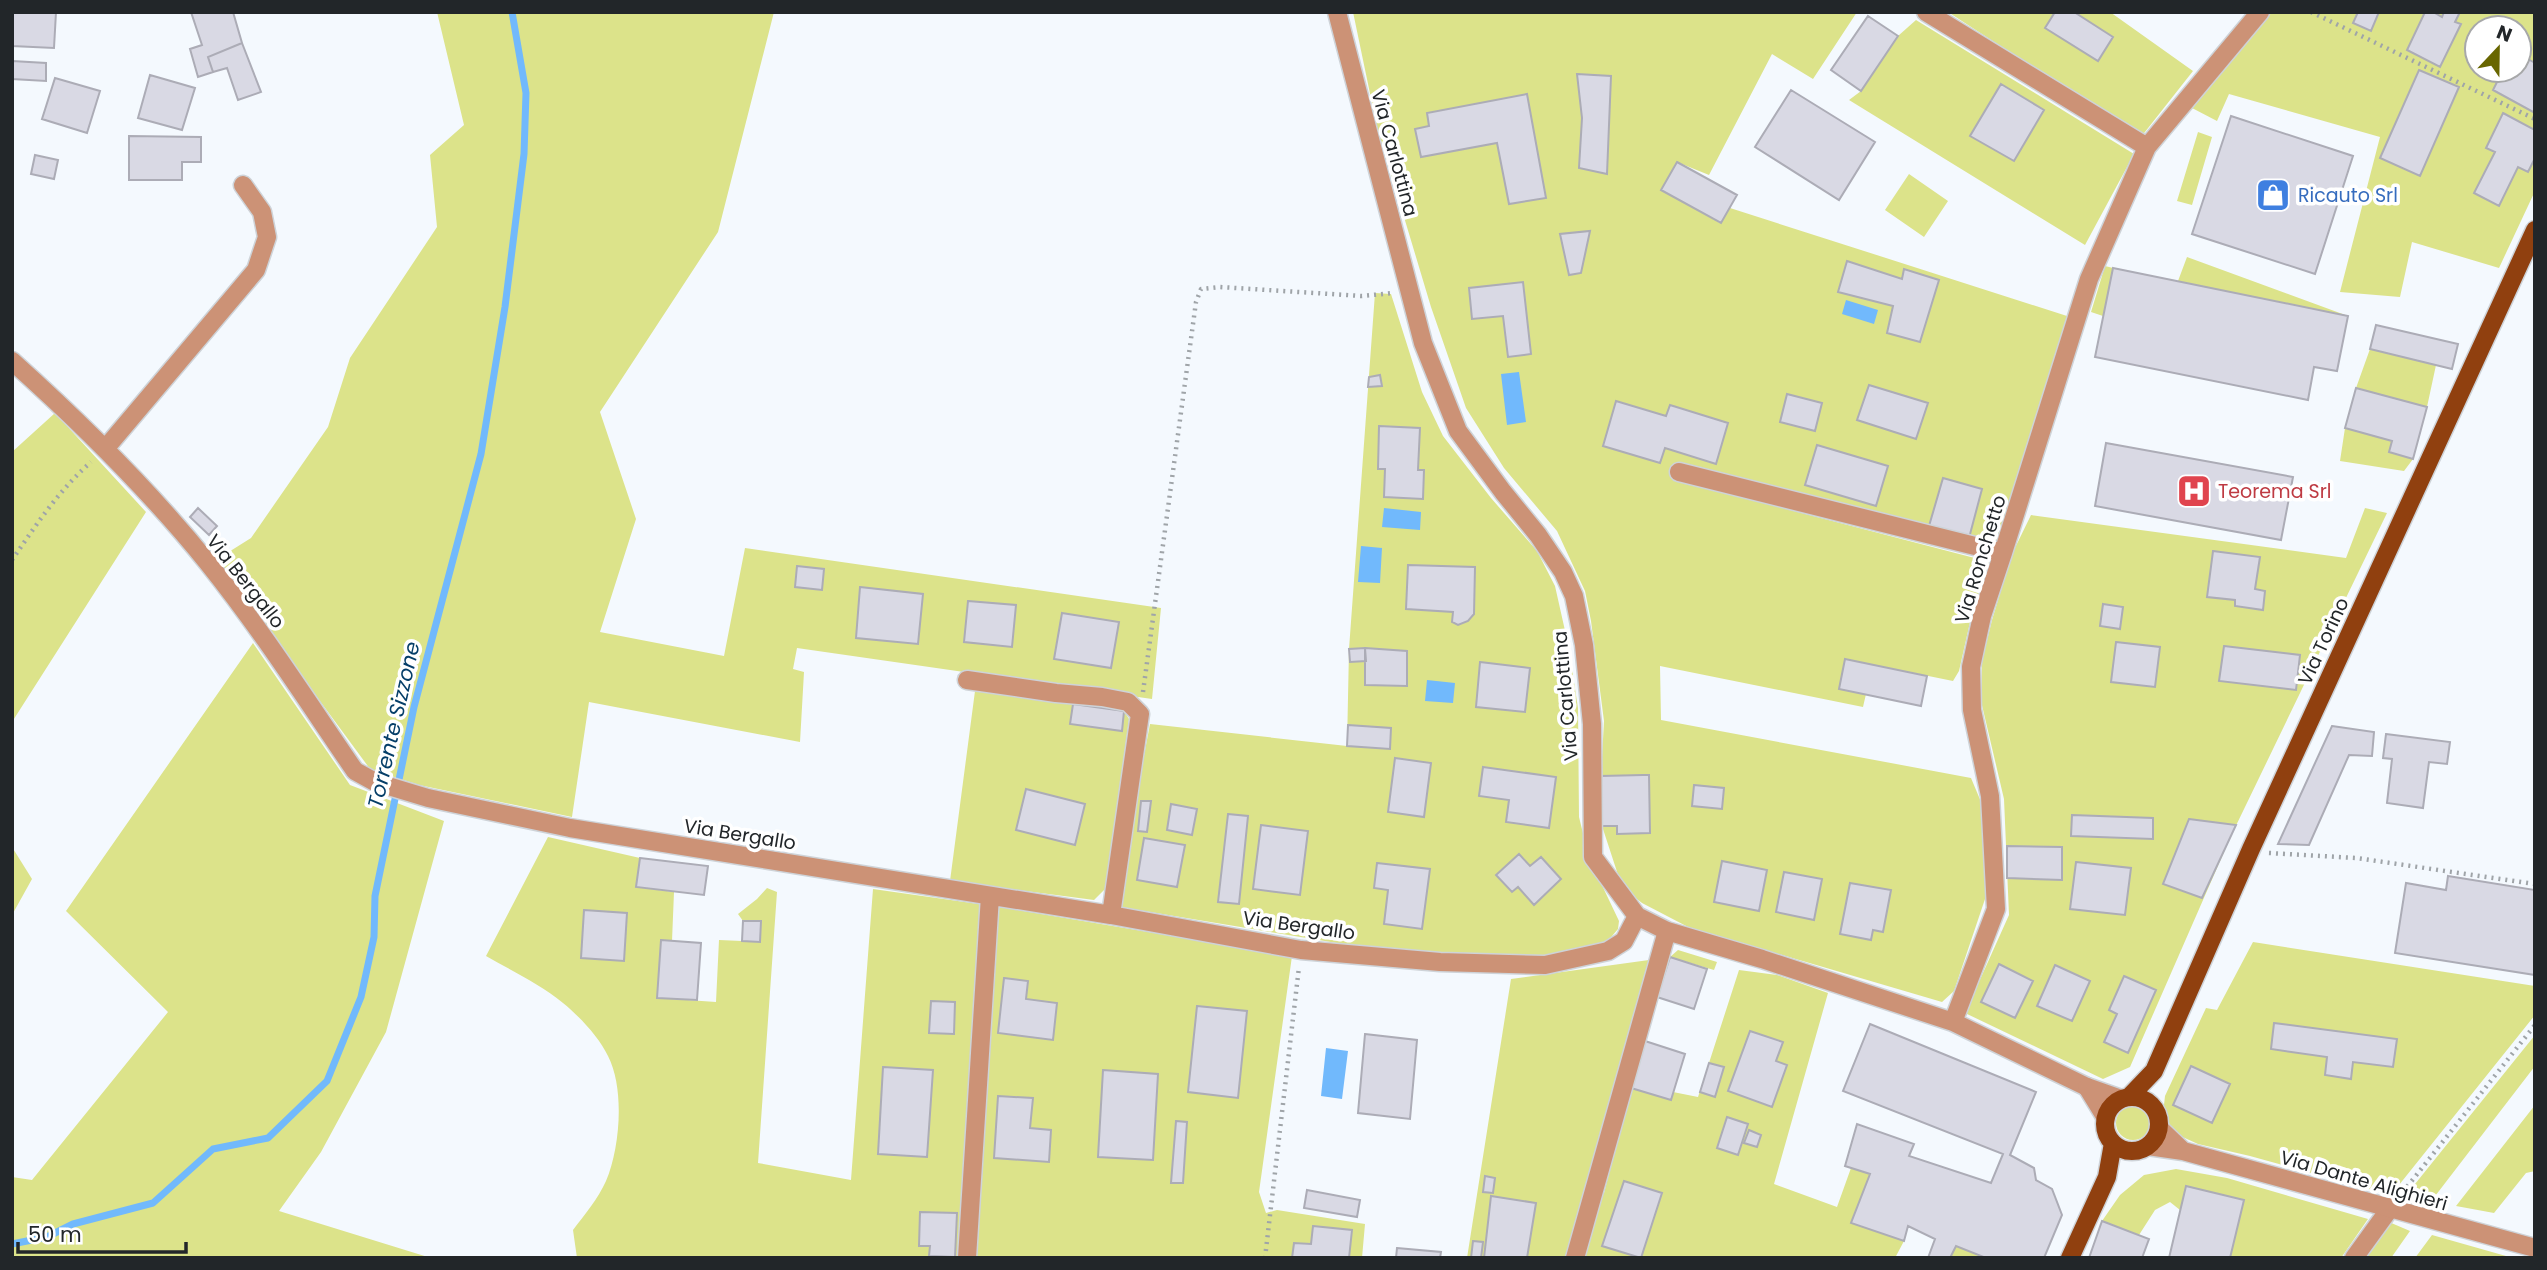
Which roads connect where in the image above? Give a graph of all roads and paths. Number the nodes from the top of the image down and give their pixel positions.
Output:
1 (1337, 12) edge
2 (1926, 12) edge
3 (2260, 12) edge
4 (2311, 12) edge
5 (2535, 119) edge
6 (2147, 147) junction
7 (243, 185) dead end
8 (2535, 230) edge
9 (1410, 292) junction
10 (12, 361) edge
11 (105, 449) junction
12 (1679, 472) dead end
13 (2003, 553) junction
14 (12, 560) edge
15 (967, 680) dead end
16 (1140, 714) junction
17 (2251, 849) junction
18 (2535, 884) edge
19 (990, 896) junction
20 (1111, 915) junction
21 (1637, 916) junction
22 (1667, 931) junction
23 (1301, 950) junction
24 (1953, 1022) junction
25 (2535, 1025) edge
26 (2154, 1070) junction
27 (2087, 1087) junction
28 (2126, 1098) junction
29 (2151, 1104) junction
30 (2106, 1118) junction
31 (2159, 1128) junction
32 (2113, 1143) junction
33 (2140, 1149) junction
34 (2183, 1151) junction
35 (2107, 1177) junction
36 (2391, 1207) junction
37 (2535, 1248) edge
38 (967, 1258) edge
39 (1265, 1258) edge
40 (1575, 1258) edge
41 (2070, 1258) edge
42 (2354, 1258) edge

1 - 9 street, Via Carlottina
2 - 6 street
3 - 6 street, Via Ronchetto
4 - 5 path
6 - 13 street, Via Ronchetto
7 - 11 street
8 - 17 main road, Via Torino
9 - 16 path
9 - 21 street, Via Carlottina
10 - 11 street, Via Bergallo
11 - 14 path
11 - 19 street, Via Bergallo
12 - 13 street
13 - 24 street, Via Ronchetto
15 - 16 street
16 - 20 street
17 - 18 path
17 - 26 main road, Via Torino
19 - 20 street, Via Bergallo
19 - 38 street
20 - 23 street, Via Bergallo
21 - 22 street, Via Carlottina
21 - 23 street, Via Bergallo
22 - 24 street, Via Carlottina
22 - 40 street
23 - 39 path
24 - 27 street
25 - 36 path
26 - 28 main road, Via Torino
26 - 29 main road, Via Torino
27 - 28 street
27 - 30 street
28 - 29 main road
28 - 30 main road, Via Torino
29 - 31 main road, Via Torino
30 - 32 main road
31 - 33 main road
31 - 34 street, Via Dante Alighieri
32 - 33 main road
32 - 35 main road
33 - 34 street, Via Dante Alighieri
33 - 35 main road
34 - 36 street, Via Dante Alighieri
35 - 41 main road
36 - 37 street, Via Dante Alighieri
36 - 42 street

